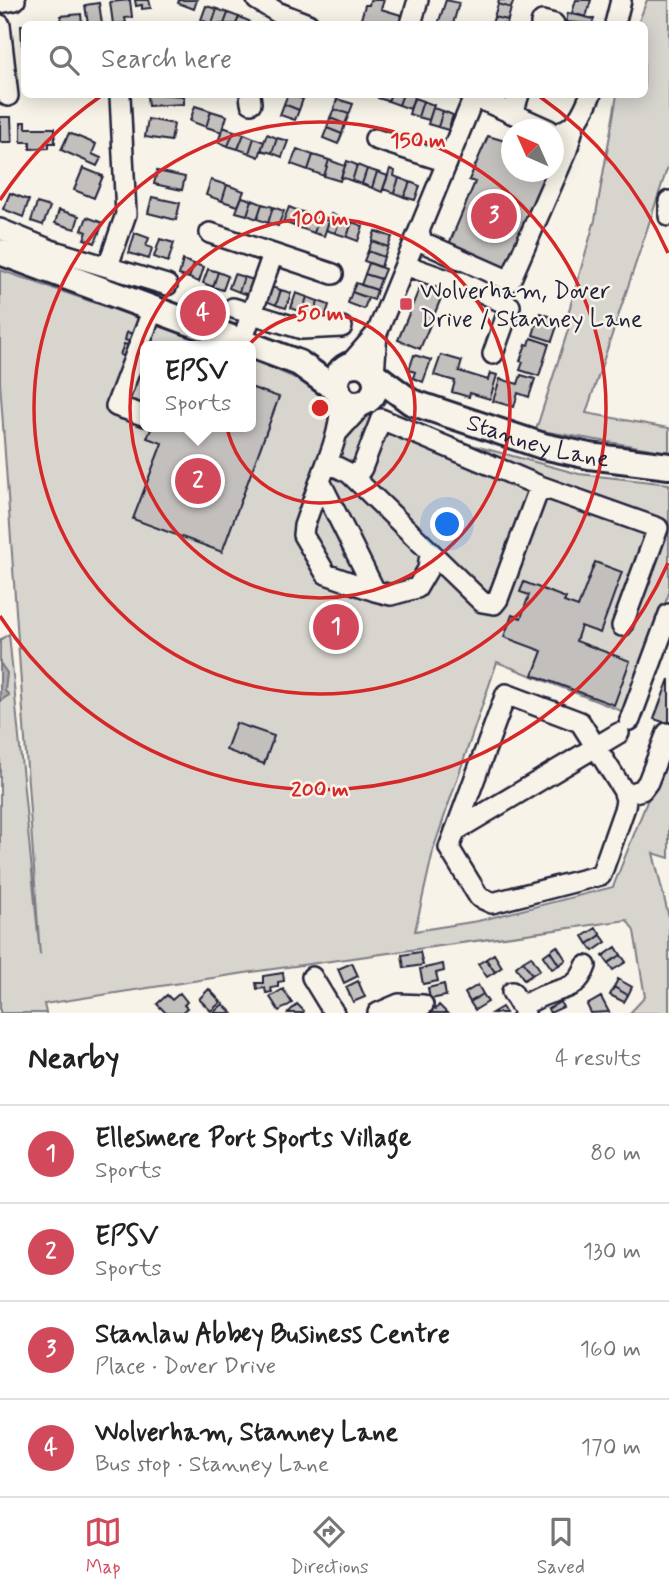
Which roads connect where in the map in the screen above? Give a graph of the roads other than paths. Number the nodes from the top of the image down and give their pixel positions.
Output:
1 (15, 0) edge
2 (257, 0) edge
3 (418, 0) edge
4 (621, 0) edge
5 (0, 3) edge
6 (274, 18) edge
7 (412, 21) edge
8 (616, 21) edge
9 (0, 25) edge
10 (8, 96) dead end
11 (120, 98) edge
12 (470, 98) edge
13 (476, 98) edge
14 (518, 98) edge
15 (590, 98) edge
16 (513, 114) junction
17 (525, 119) edge
18 (574, 125) junction
19 (564, 131) edge
20 (375, 139) dead end
21 (447, 162) junction
22 (669, 201) edge
23 (669, 216) edge
24 (0, 229) edge
25 (419, 231) junction
26 (210, 232) dead end
27 (0, 252) edge
28 (273, 254) junction
29 (405, 265) junction
30 (108, 266) junction
31 (333, 274) dead end
32 (167, 285) dead end
33 (153, 309) junction
34 (242, 311) junction
35 (333, 331) dead end
36 (376, 333) junction
37 (141, 341) edge
38 (242, 341) joint
39 (140, 343) edge
40 (256, 346) edge
41 (494, 354) dead end
42 (299, 363) junction
43 (348, 366) junction
44 (374, 375) junction
45 (338, 392) junction
46 (366, 401) junction
47 (411, 402) junction
48 (140, 414) edge
49 (338, 432) junction
50 (669, 466) edge
51 (324, 472) junction
52 (355, 478) junction
53 (540, 486) junction
54 (430, 552) junction
55 (375, 590) junction
56 (669, 614) edge
57 (622, 626) dead end
58 (667, 733) edge
59 (596, 747) junction
60 (623, 790) junction
61 (455, 831) junction
62 (587, 976) dead end
63 (312, 977) dead end
64 (519, 1004) edge
65 (423, 1005) dead end
66 (334, 1013) edge
67 (378, 1013) edge

1 - 5 street
2 - 6 street
3 - 7 street
4 - 8 street
9 - 10 street
11 - 30 street
12 - 21 street
13 - 16 street
14 - 16 street
15 - 18 street
16 - 17 street
18 - 19 street
18 - 25 street
20 - 21 street
21 - 25 street
22 - 23 street
24 - 30 street
25 - 29 street
26 - 28 street
27 - 33 main road
28 - 31 street
28 - 34 street
29 - 36 street
29 - 41 street
30 - 32 street
33 - 37 street
33 - 38 main road
34 - 35 street
34 - 38 street
36 - 43 street
36 - 44 street
39 - 48 street
40 - 42 main road
42 - 43 main road
42 - 45 main road
43 - 44 main road
43 - 45 main road
44 - 46 main road
44 - 47 main road, Stanney Lane
45 - 46 main road
45 - 49 street
46 - 47 main road, Stanney Lane
46 - 49 street
47 - 50 main road, Stanney Lane
49 - 51 street
51 - 52 street
51 - 55 street
51 - 55 street
52 - 53 street
52 - 54 street
53 - 54 street
53 - 57 street
54 - 55 street
56 - 59 street
58 - 60 street
59 - 60 street
59 - 61 street
59 - 61 street
60 - 61 street
62 - 64 street
63 - 66 street
65 - 67 street

